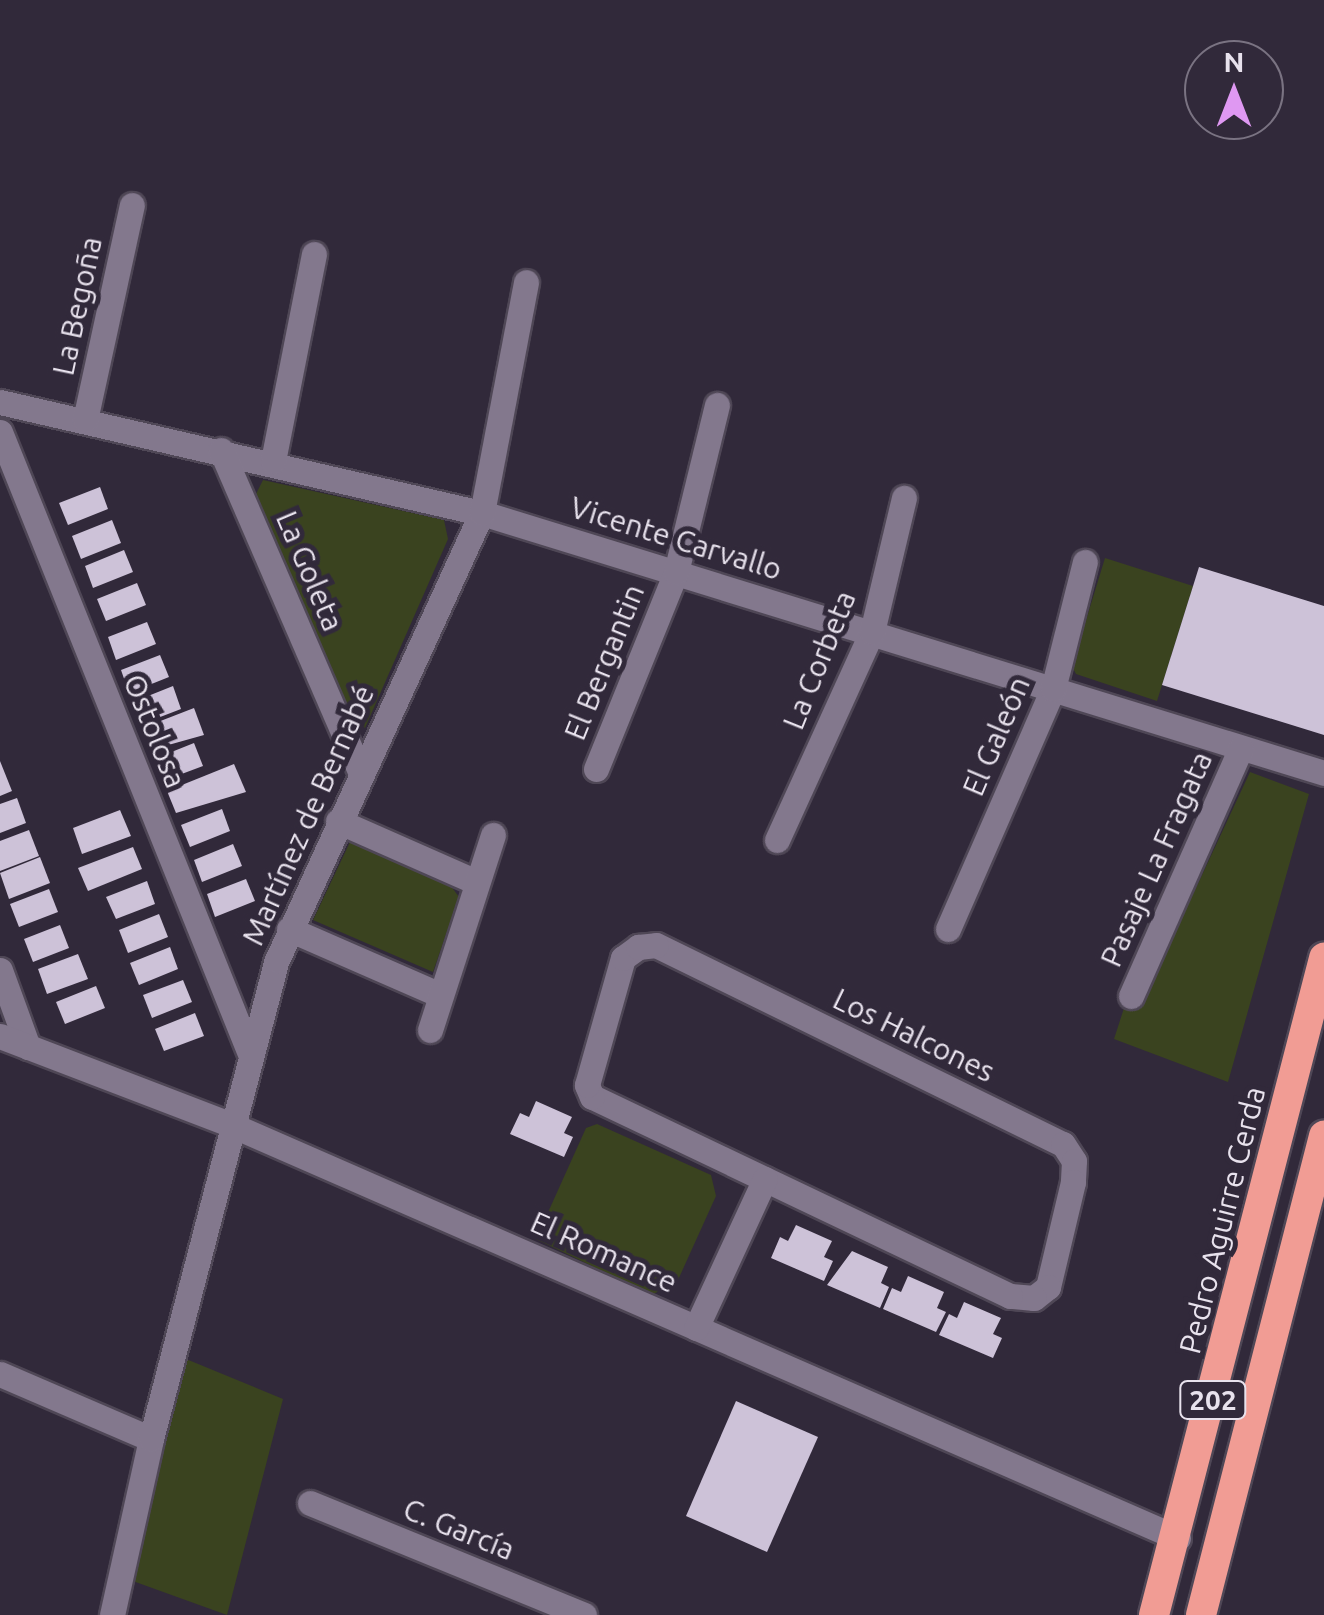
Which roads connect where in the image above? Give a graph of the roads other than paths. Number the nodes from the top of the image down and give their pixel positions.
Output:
1 (132, 205) dead end
2 (314, 254) dead end
3 (526, 282) dead end
4 (0, 402) edge
5 (717, 405) dead end
6 (86, 420) junction
7 (0, 432) edge
8 (221, 450) junction
9 (273, 461) junction
10 (904, 498) dead end
11 (482, 514) junction
12 (1085, 562) dead end
13 (676, 572) junction
14 (872, 632) junction
15 (1053, 689) junction
16 (1241, 748) junction
17 (596, 769) dead end
18 (361, 774) junction
19 (1324, 774) edge
20 (338, 821) junction
21 (493, 834) dead end
22 (777, 840) dead end
23 (476, 882) junction
24 (289, 928) junction
25 (948, 929) dead end
26 (1324, 958) edge
27 (0, 970) edge
28 (440, 995) junction
29 (1131, 996) dead end
30 (430, 1030) dead end
31 (0, 1036) edge
32 (28, 1046) junction
33 (250, 1054) junction
34 (234, 1126) junction
35 (1324, 1136) edge
36 (765, 1178) junction
37 (696, 1328) junction
38 (0, 1374) edge
39 (151, 1439) junction
40 (310, 1503) dead end
41 (1228, 1516) junction
42 (1178, 1538) junction
43 (1212, 1581) junction
44 (112, 1615) edge
45 (584, 1615) edge
46 (1154, 1615) edge
47 (1202, 1615) edge

1 - 6 street, La Begoña
2 - 9 street
3 - 11 street, Martínez de Bernabé
4 - 6 street, Vicente Carvallo
5 - 13 street, El Bergantin
6 - 8 street, Vicente Carvallo
7 - 33 street, Ostolosa
8 - 9 street, Vicente Carvallo
8 - 18 street, La Goleta
9 - 11 street, Vicente Carvallo
10 - 14 street, La Corbeta
11 - 13 street, Vicente Carvallo
11 - 18 street, Martínez de Bernabé
12 - 15 street, El Galeón
13 - 14 street, Vicente Carvallo
13 - 17 street, El Bergantin
14 - 15 street, Vicente Carvallo
14 - 22 street, La Corbeta
15 - 16 street, Vicente Carvallo
15 - 25 street, El Galeón
16 - 19 street, Vicente Carvallo
16 - 29 street, Pasaje La Fragata
18 - 20 street, Martínez de Bernabé
20 - 23 street
20 - 24 street, Martínez de Bernabé
21 - 23 street
23 - 28 street
24 - 28 street
24 - 33 street, Martínez de Bernabé
26 - 42 highway, Pedro Aguirre Cerda / 202
27 - 32 street
28 - 30 street
31 - 32 street, El Romance
32 - 34 street, El Romance
33 - 34 street, Martínez de Bernabé
34 - 37 street, El Romance
34 - 39 street, Martínez de Bernabé
35 - 41 highway, 202
36 - 36 street, Los Halcones
36 - 37 street
37 - 42 street, El Romance
38 - 39 street
39 - 44 street, Martínez de Bernabé
40 - 45 street, C. García
41 - 42 highway
41 - 43 highway, 202
42 - 43 highway
42 - 46 highway, Pedro Aguirre Cerda / 202
43 - 47 highway, 202

